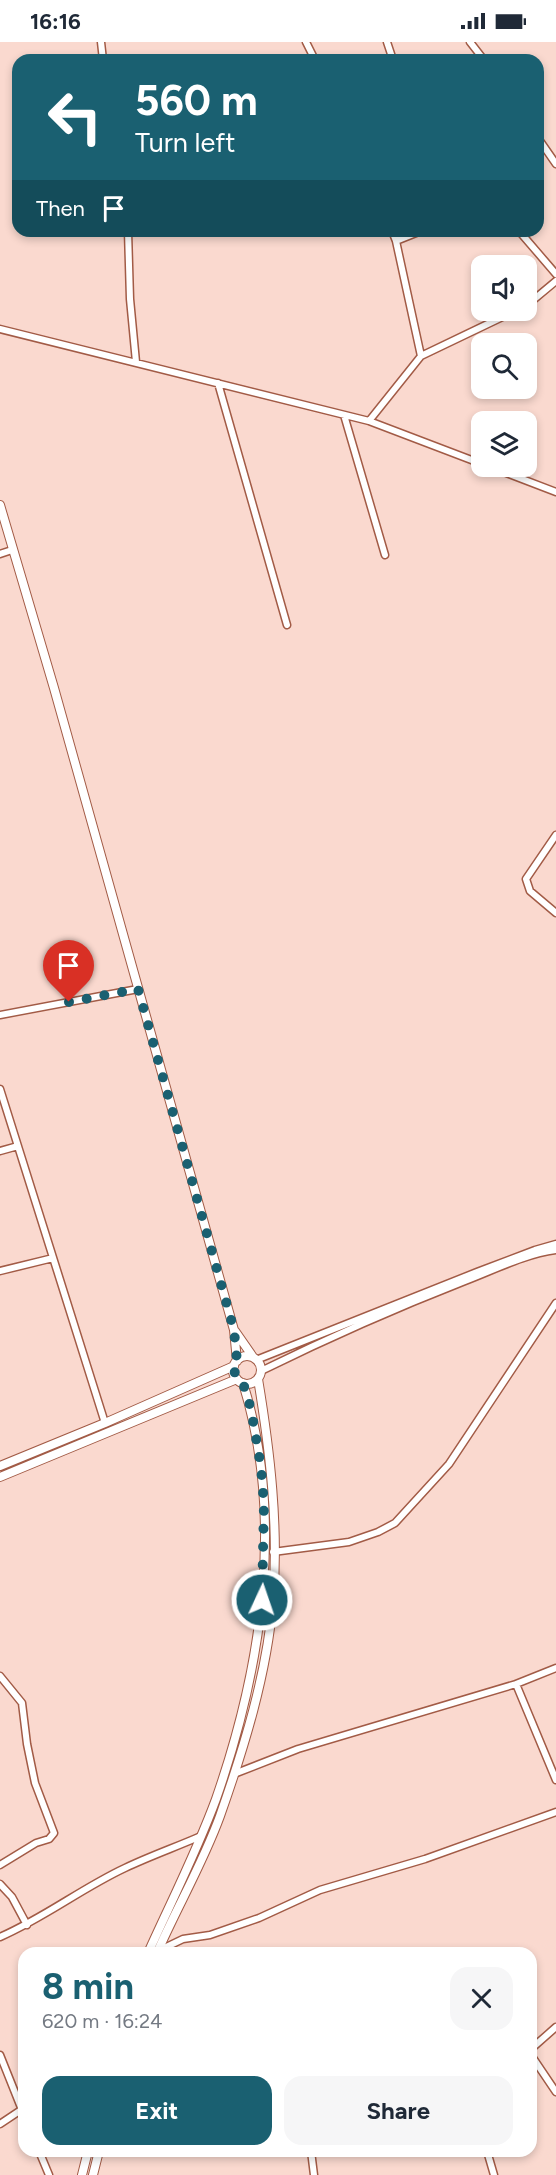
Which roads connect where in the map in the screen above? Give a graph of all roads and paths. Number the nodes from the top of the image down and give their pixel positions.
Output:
1 (470, 42) edge
2 (479, 54) edge
3 (544, 147) edge
4 (556, 164) edge
5 (128, 237) edge
6 (394, 237) edge
7 (408, 237) edge
8 (524, 237) edge
9 (396, 242) junction
10 (556, 274) edge
11 (556, 281) edge
12 (537, 297) edge
13 (494, 321) edge
14 (0, 329) edge
15 (421, 356) junction
16 (136, 362) junction
17 (218, 383) junction
18 (344, 415) junction
19 (369, 421) junction
20 (471, 460) edge
21 (517, 477) edge
22 (556, 492) edge
23 (0, 505) edge
24 (12, 550) junction
25 (0, 554) edge
26 (385, 555) dead end
27 (287, 625) dead end
28 (556, 835) edge
29 (556, 913) edge
30 (138, 989) junction
31 (0, 1015) edge
32 (0, 1089) edge
33 (18, 1146) junction
34 (0, 1151) edge
35 (556, 1244) edge
36 (556, 1250) edge
37 (53, 1258) junction
38 (0, 1271) edge
39 (556, 1303) edge
40 (234, 1330) junction
41 (255, 1359) junction
42 (236, 1363) junction
43 (259, 1375) junction
44 (240, 1381) junction
45 (105, 1423) junction
46 (0, 1466) edge
47 (0, 1477) edge
48 (273, 1552) junction
49 (556, 1668) edge
50 (0, 1676) edge
51 (516, 1684) junction
52 (3, 1687) edge
53 (234, 1774) junction
54 (556, 1780) edge
55 (556, 1812) edge
56 (201, 1836) junction
57 (0, 1865) edge
58 (0, 1884) edge
59 (27, 1925) junction
60 (0, 1937) edge
61 (151, 1947) edge
62 (160, 1947) edge
63 (168, 1947) edge
64 (556, 2027) edge
65 (537, 2044) edge
66 (0, 2055) edge
67 (537, 2064) edge
68 (556, 2092) edge
69 (18, 2099) edge
70 (18, 2114) edge
71 (0, 2124) edge
72 (42, 2157) edge
73 (86, 2157) edge
74 (98, 2157) edge
75 (312, 2157) edge
76 (489, 2157) edge
77 (49, 2175) edge
78 (82, 2175) edge
79 (93, 2175) edge
80 (314, 2175) edge
81 (494, 2175) edge

1 - 2 street
3 - 4 street
5 - 16 street
6 - 9 street
7 - 9 street
8 - 10 street
9 - 15 street
11 - 12 street
13 - 15 street
14 - 16 street
15 - 19 street
16 - 17 street
17 - 18 street
17 - 27 street
18 - 19 street
18 - 26 street
19 - 20 street
21 - 22 street
23 - 24 street
24 - 25 street
24 - 30 street
28 - 29 street
30 - 31 street
30 - 40 street
32 - 33 street
33 - 34 street
33 - 37 street
35 - 41 street
36 - 43 street
37 - 38 street
37 - 45 street
39 - 48 street
40 - 41 street
40 - 42 street
41 - 42 street
41 - 43 street
42 - 44 street
42 - 45 street
43 - 44 street
43 - 48 street
44 - 47 street
44 - 56 street
45 - 46 street
48 - 53 street
49 - 51 street
50 - 52 street
51 - 53 street
51 - 54 street
52 - 57 street
53 - 62 street
55 - 63 street
56 - 59 street
56 - 61 street
58 - 59 street
59 - 60 street
64 - 65 street
66 - 69 street
67 - 68 street
70 - 71 street
72 - 77 street
73 - 78 street
74 - 79 street
75 - 80 street
76 - 81 street

